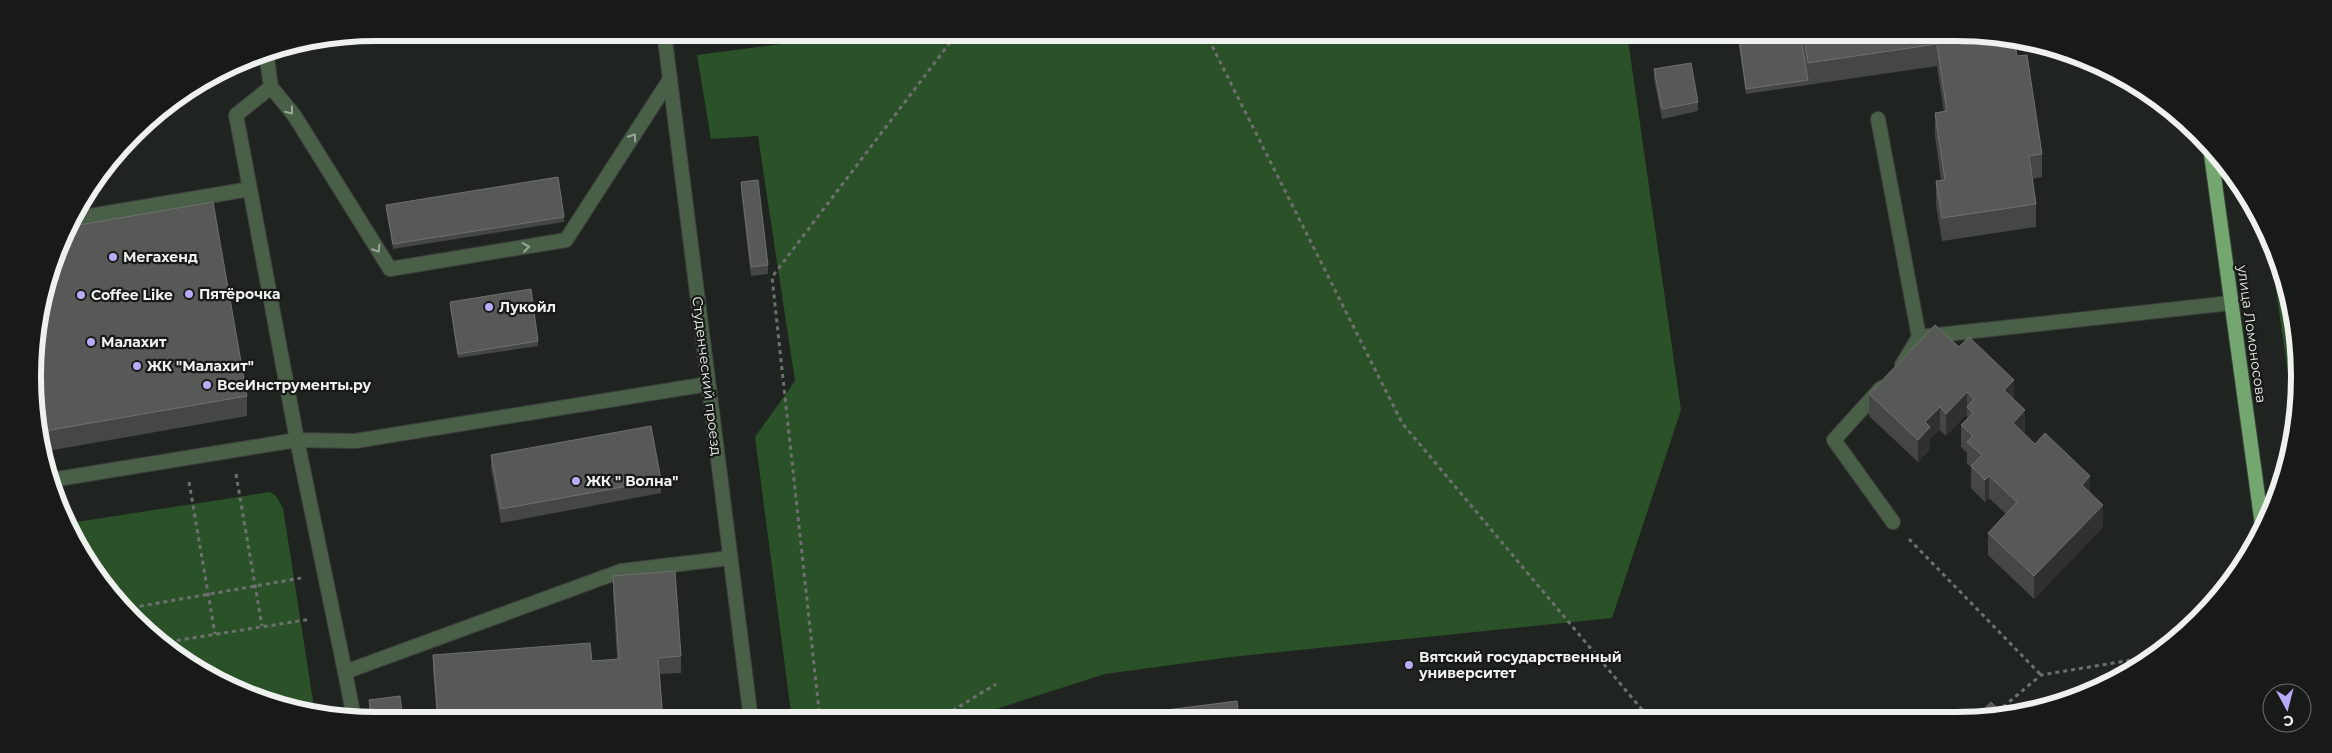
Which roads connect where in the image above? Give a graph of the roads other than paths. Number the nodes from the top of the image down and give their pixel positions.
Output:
1 (665, 41) edge
2 (267, 60) edge
3 (670, 79) junction
4 (271, 87) junction
5 (1878, 119) dead end
6 (2212, 160) edge
7 (250, 189) junction
8 (82, 216) edge
9 (2231, 303) junction
10 (1919, 337) junction
11 (708, 384) junction
12 (297, 440) junction
13 (58, 479) edge
14 (2261, 515) edge
15 (1893, 522) road end
16 (730, 558) junction
17 (345, 672) junction
18 (353, 711) edge
19 (750, 712) edge

1 - 3 street, Студенческий проезд
2 - 4 street
4 -> 3 street
3 - 11 street, Студенческий проезд
4 - 7 street
5 - 10 street
6 - 9 highway, улица Ломоносова
7 - 8 street
7 - 12 street
9 - 10 street
9 - 14 highway, улица Ломоносова
10 - 15 street
11 - 12 street
11 - 16 street, Студенческий проезд
12 - 13 street
12 - 17 street
16 - 17 street
16 - 19 street, Студенческий проезд
17 - 18 street

